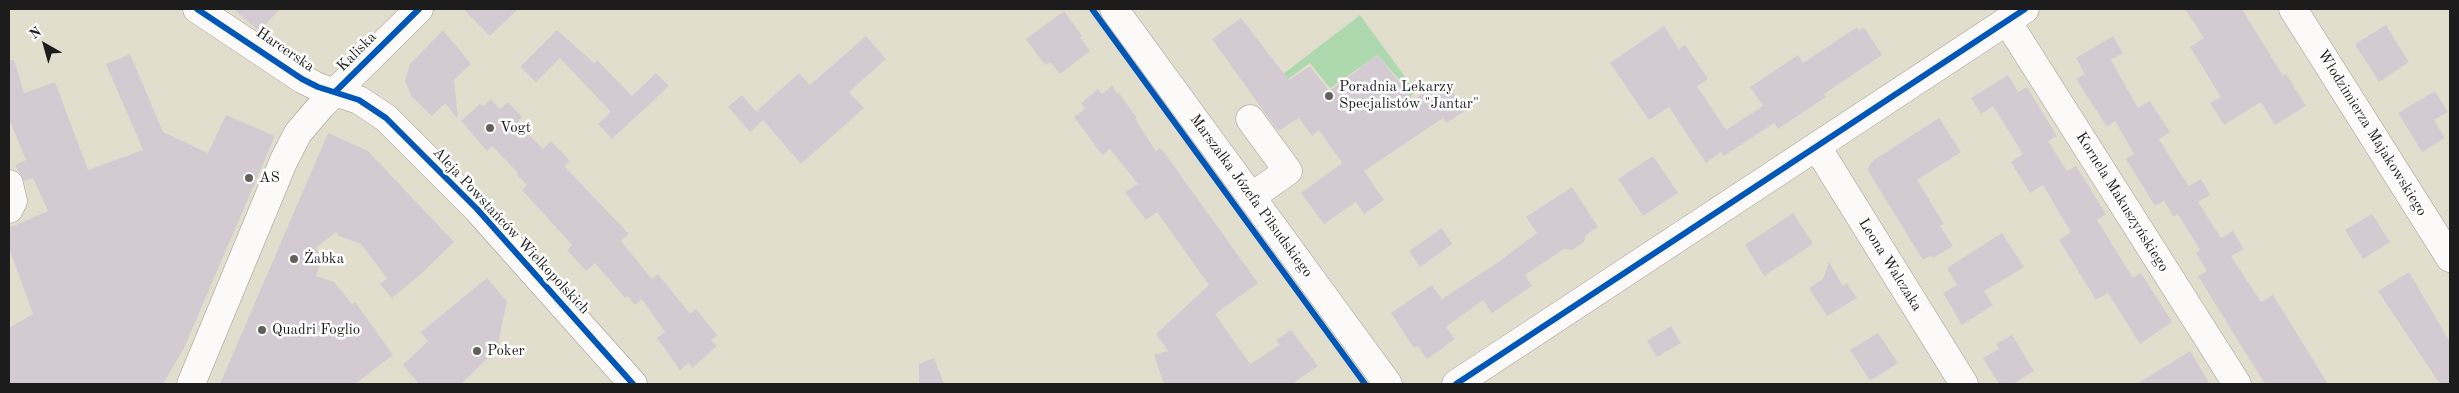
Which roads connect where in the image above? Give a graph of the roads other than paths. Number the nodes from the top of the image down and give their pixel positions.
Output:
1 (197, 9) edge
2 (418, 9) edge
3 (1114, 9) edge
4 (2293, 9) edge
5 (2016, 15) edge
6 (335, 92) junction
7 (1250, 119) dead end
8 (1817, 147) junction
9 (9, 184) edge
10 (1251, 197) junction
11 (9, 208) edge
12 (2450, 258) edge
13 (190, 384) edge
14 (633, 384) edge
15 (1388, 384) edge
16 (1456, 384) edge
17 (1964, 384) edge
18 (2237, 384) edge

1 - 6 street, Harcerska
2 - 6 street, Kaliska
3 - 10 street, Marszałka Józefa Piłsudskiego
4 - 12 street, Włodzimierza Majakowskiego
5 - 8 street
5 - 18 street, Kornela Makuszyńskiego
6 - 13 street, Kaliska
6 - 14 street, Aleja Powstańców Wielkopolskich
7 - 10 street
8 - 16 street
8 - 17 street, Leona Walczaka
9 - 11 street
10 - 15 street, Marszałka Józefa Piłsudskiego

